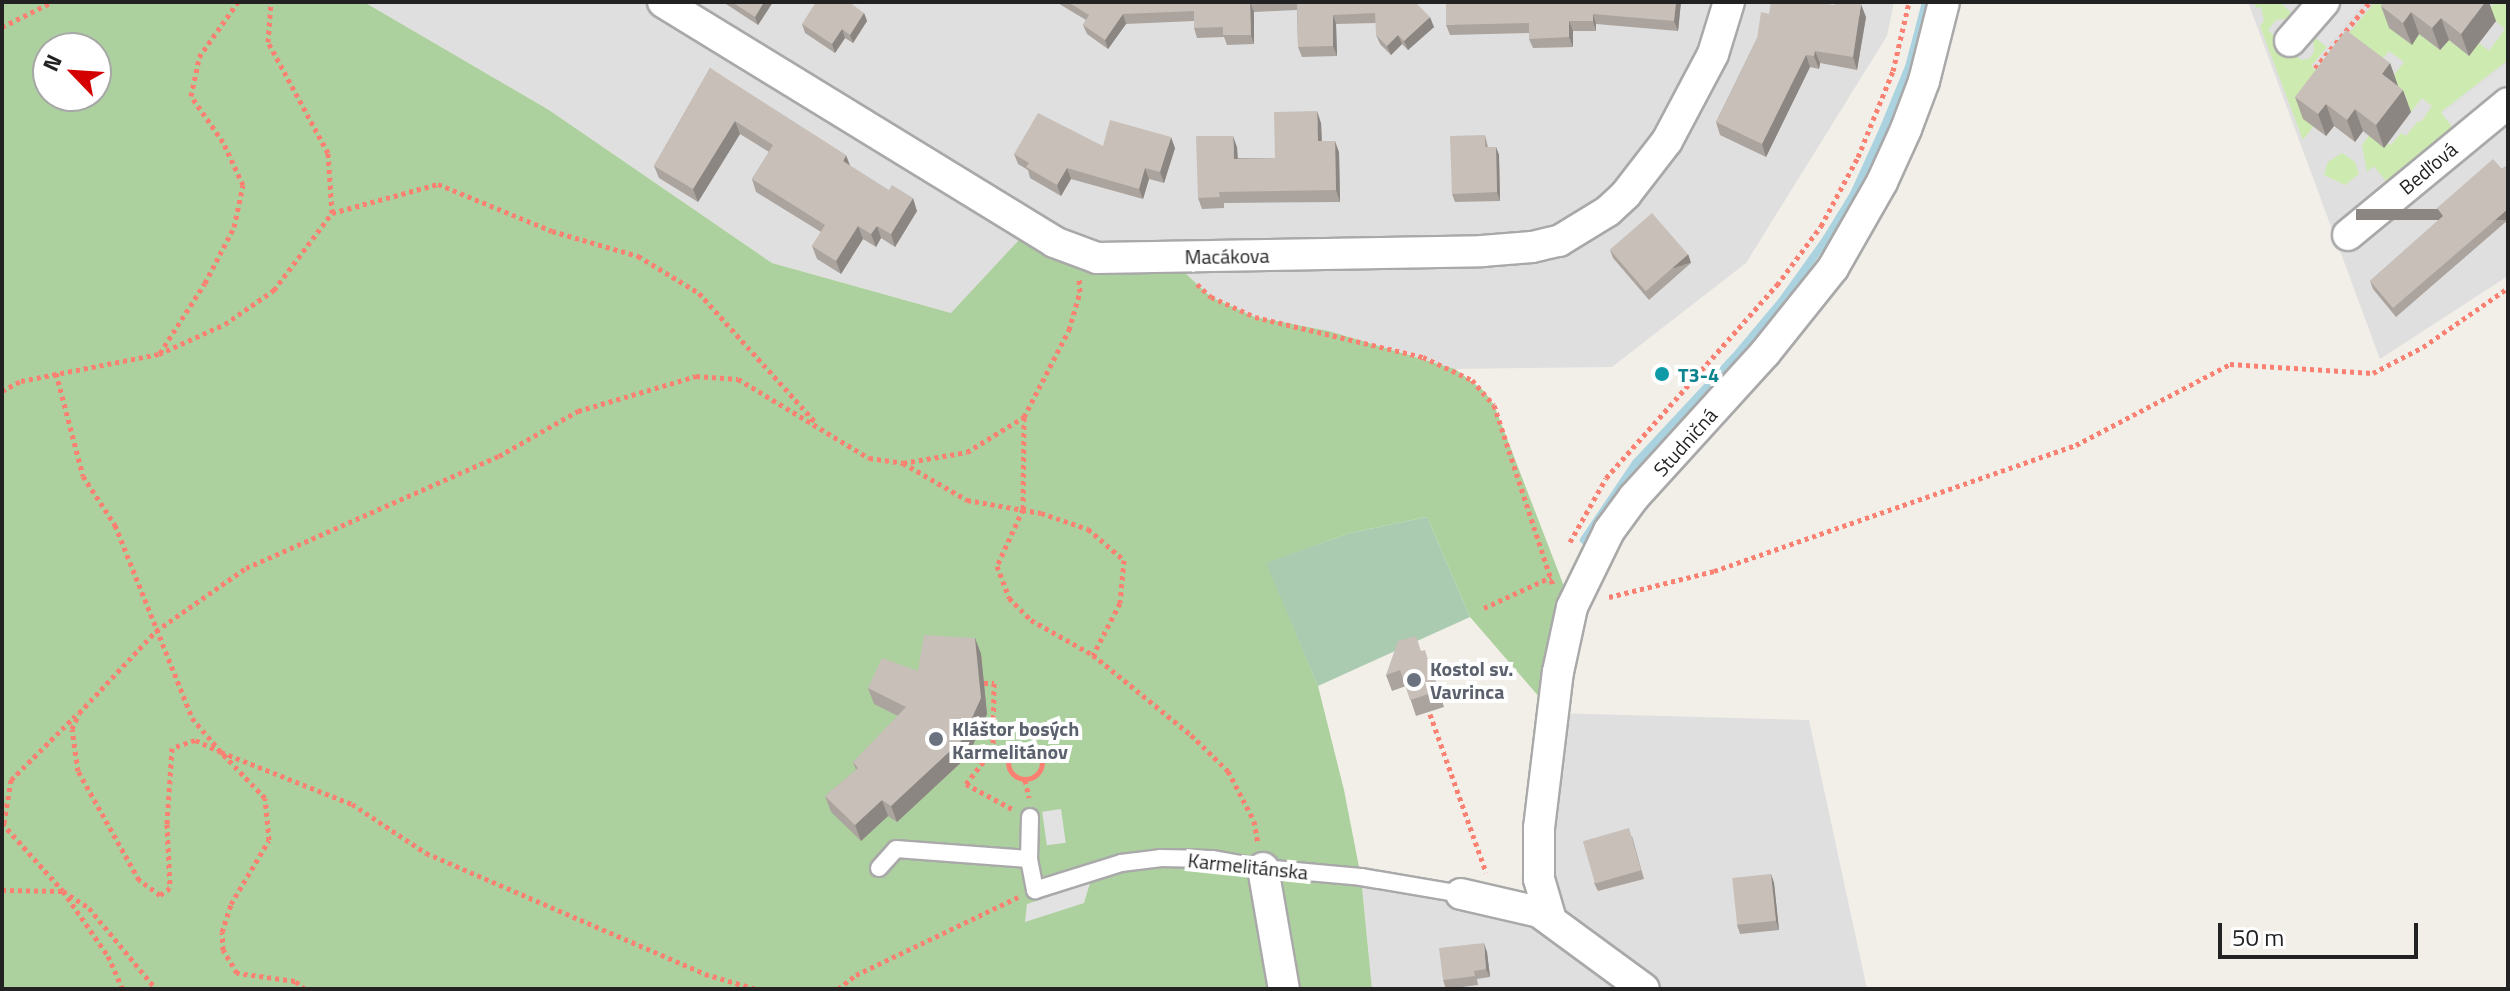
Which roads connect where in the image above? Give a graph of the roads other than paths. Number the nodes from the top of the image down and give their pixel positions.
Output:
1 (663, 2) edge
2 (1729, 2) edge
3 (1944, 2) edge
4 (2324, 2) edge
5 (2290, 41) dead end
6 (2508, 103) edge
7 (2348, 235) dead end
8 (1030, 817) road end
9 (1029, 859) junction
10 (879, 868) dead end
11 (1263, 868) junction
12 (1461, 894) joint
13 (1551, 920) junction
14 (1284, 989) edge
15 (1644, 989) edge

1 - 2 street, Macákova
3 - 13 street, Studničná
4 - 5 street
6 - 7 street, Bedľová
8 - 9 lane
9 - 10 lane
9 - 11 lane, Karmelitánska
11 - 12 lane, Karmelitánska
11 - 14 street
12 - 13 street
13 - 15 street

